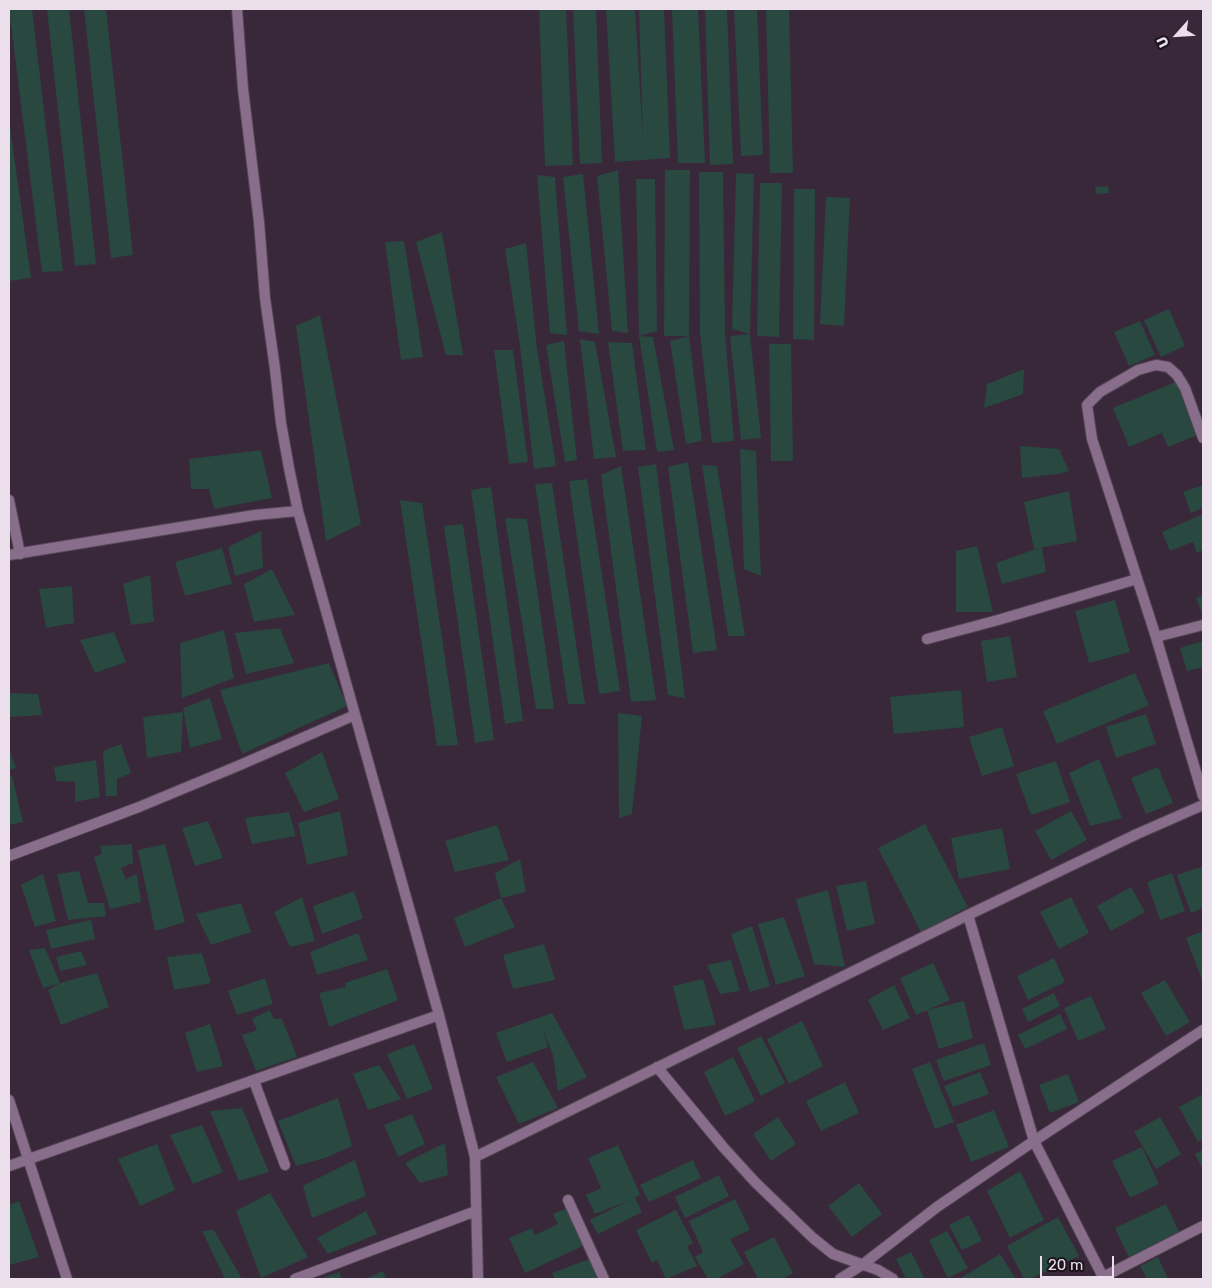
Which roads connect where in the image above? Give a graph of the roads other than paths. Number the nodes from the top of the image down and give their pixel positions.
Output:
1 (237, 9) edge
2 (1203, 438) edge
3 (9, 500) edge
4 (298, 511) junction
5 (20, 554) junction
6 (9, 555) edge
7 (1137, 579) junction
8 (1203, 625) edge
9 (1156, 637) junction
10 (927, 639) dead end
11 (355, 715) junction
12 (1203, 796) edge
13 (1203, 805) edge
14 (9, 856) edge
15 (968, 915) junction
16 (439, 1015) junction
17 (1203, 1030) edge
18 (658, 1067) junction
19 (254, 1081) junction
20 (9, 1100) edge
21 (1034, 1141) junction
22 (475, 1157) junction
23 (28, 1160) junction
24 (285, 1165) dead end
25 (9, 1166) edge
26 (568, 1200) dead end
27 (476, 1211) junction
28 (1203, 1226) edge
29 (862, 1265) junction
30 (1104, 1278) edge
31 (67, 1279) edge
32 (295, 1279) edge
33 (478, 1279) edge
34 (604, 1279) edge
35 (840, 1279) edge
36 (893, 1279) edge

1 - 4 street
2 - 7 street
3 - 5 street
4 - 5 street
4 - 11 street
5 - 6 street
7 - 9 street
7 - 10 street
8 - 9 street
9 - 12 street
11 - 14 street
11 - 16 street
13 - 15 street
15 - 18 street
15 - 21 street
16 - 19 street
16 - 22 street
17 - 21 street
18 - 22 street
18 - 29 street
19 - 23 street
19 - 24 street
20 - 23 street
21 - 29 street
21 - 30 street
22 - 27 street
23 - 25 street
23 - 31 street
26 - 34 street
27 - 32 street
27 - 33 street
28 - 30 street
29 - 35 street
29 - 36 street

